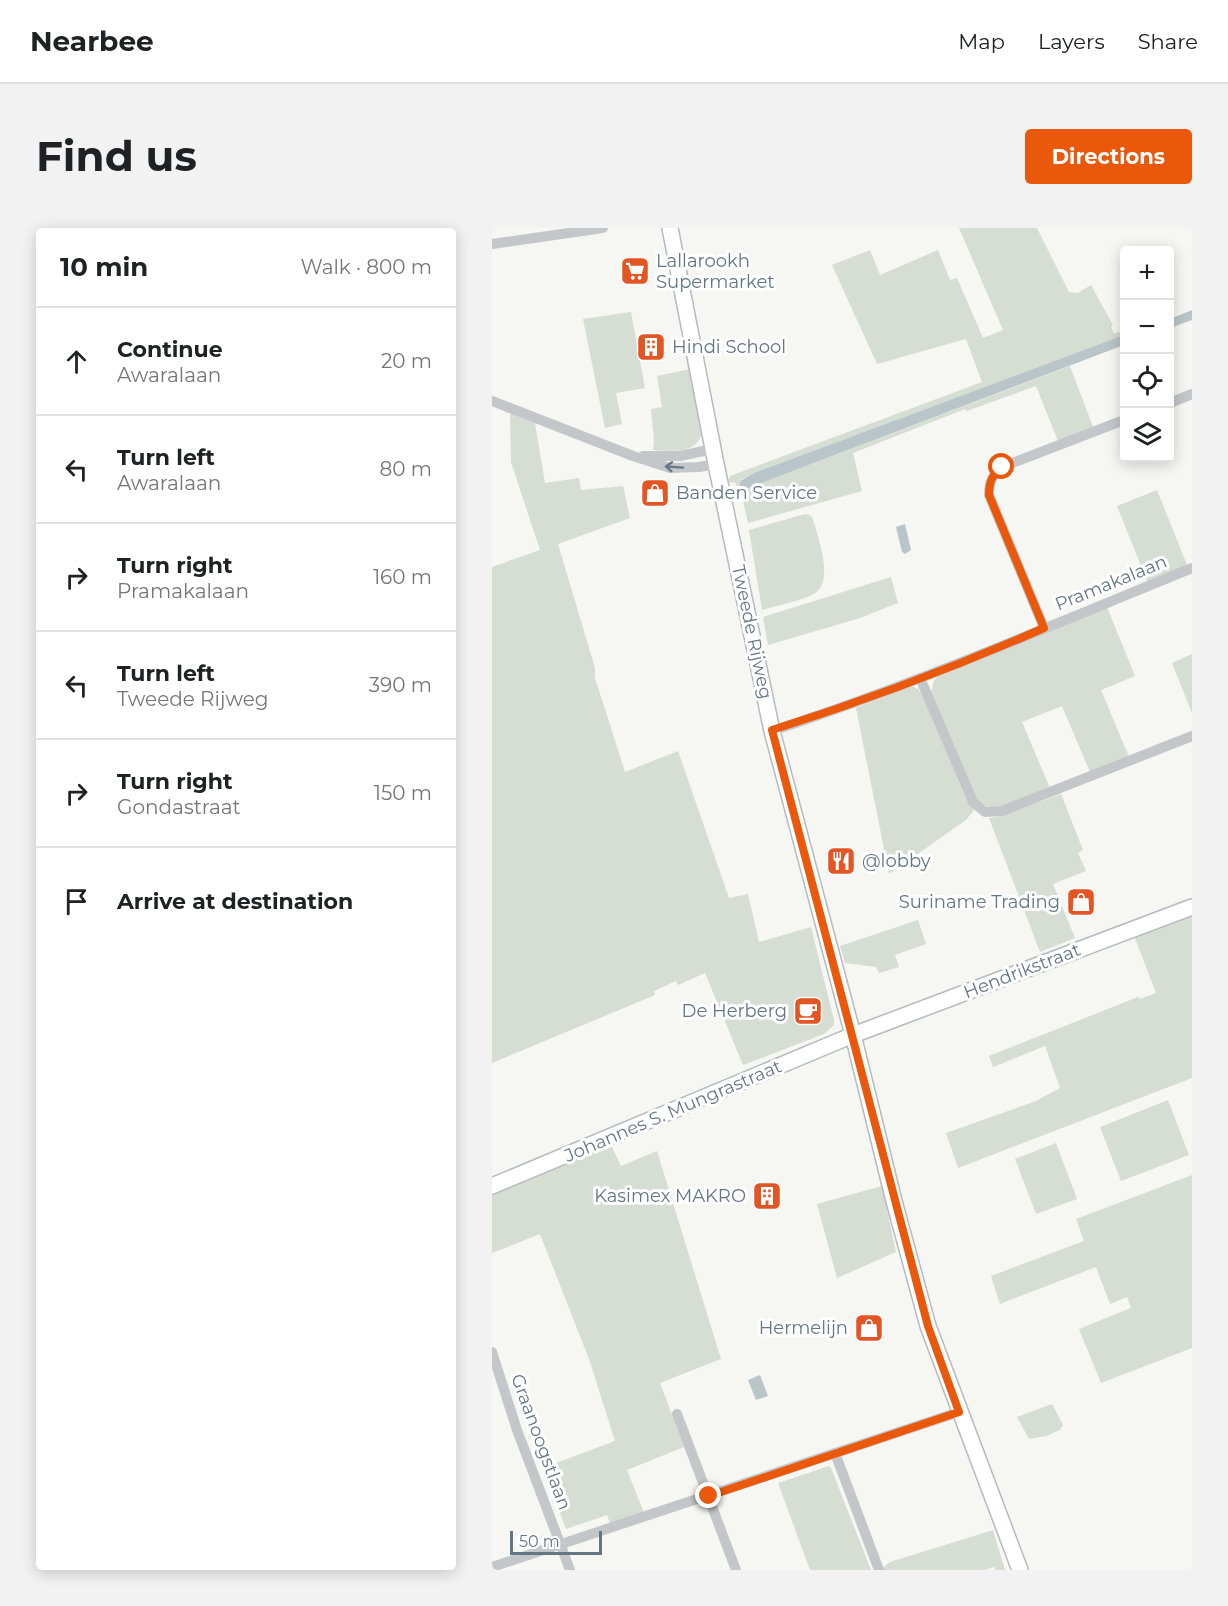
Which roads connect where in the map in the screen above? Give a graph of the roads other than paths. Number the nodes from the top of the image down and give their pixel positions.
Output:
1 (603, 228) edge
2 (670, 228) edge
3 (492, 244) edge
4 (1192, 394) edge
5 (492, 400) edge
6 (1174, 401) edge
7 (1120, 422) edge
8 (714, 456) junction
9 (1192, 568) edge
10 (1044, 628) junction
11 (920, 678) junction
12 (772, 730) junction
13 (1192, 736) edge
14 (1192, 907) edge
15 (853, 1035) junction
16 (492, 1186) edge
17 (492, 1352) edge
18 (959, 1412) junction
19 (677, 1414) dead end
20 (835, 1453) junction
21 (709, 1496) junction
22 (560, 1543) junction
23 (492, 1567) edge
24 (570, 1570) edge
25 (736, 1570) edge
26 (879, 1570) edge
27 (1020, 1570) edge

1 - 3 street
2 - 8 street, Tweede Rijweg
4 - 6 street
5 - 8 street
7 - 10 street
8 - 12 street, Tweede Rijweg
9 - 10 street, Pramakalaan
10 - 11 street, Pramakalaan
11 - 12 street, Pramakalaan
11 - 13 street
12 - 15 street, Tweede Rijweg
14 - 15 street, Hendrikstraat
15 - 16 street, Johannes S. Mungrastraat
15 - 18 street, Tweede Rijweg
17 - 22 street, Graanoogstlaan
18 - 20 street
18 - 27 street, Tweede Rijweg
19 - 21 street
20 - 21 street
20 - 26 street
21 - 22 street
21 - 25 street
22 - 23 street
22 - 24 street, Graanoogstlaan

